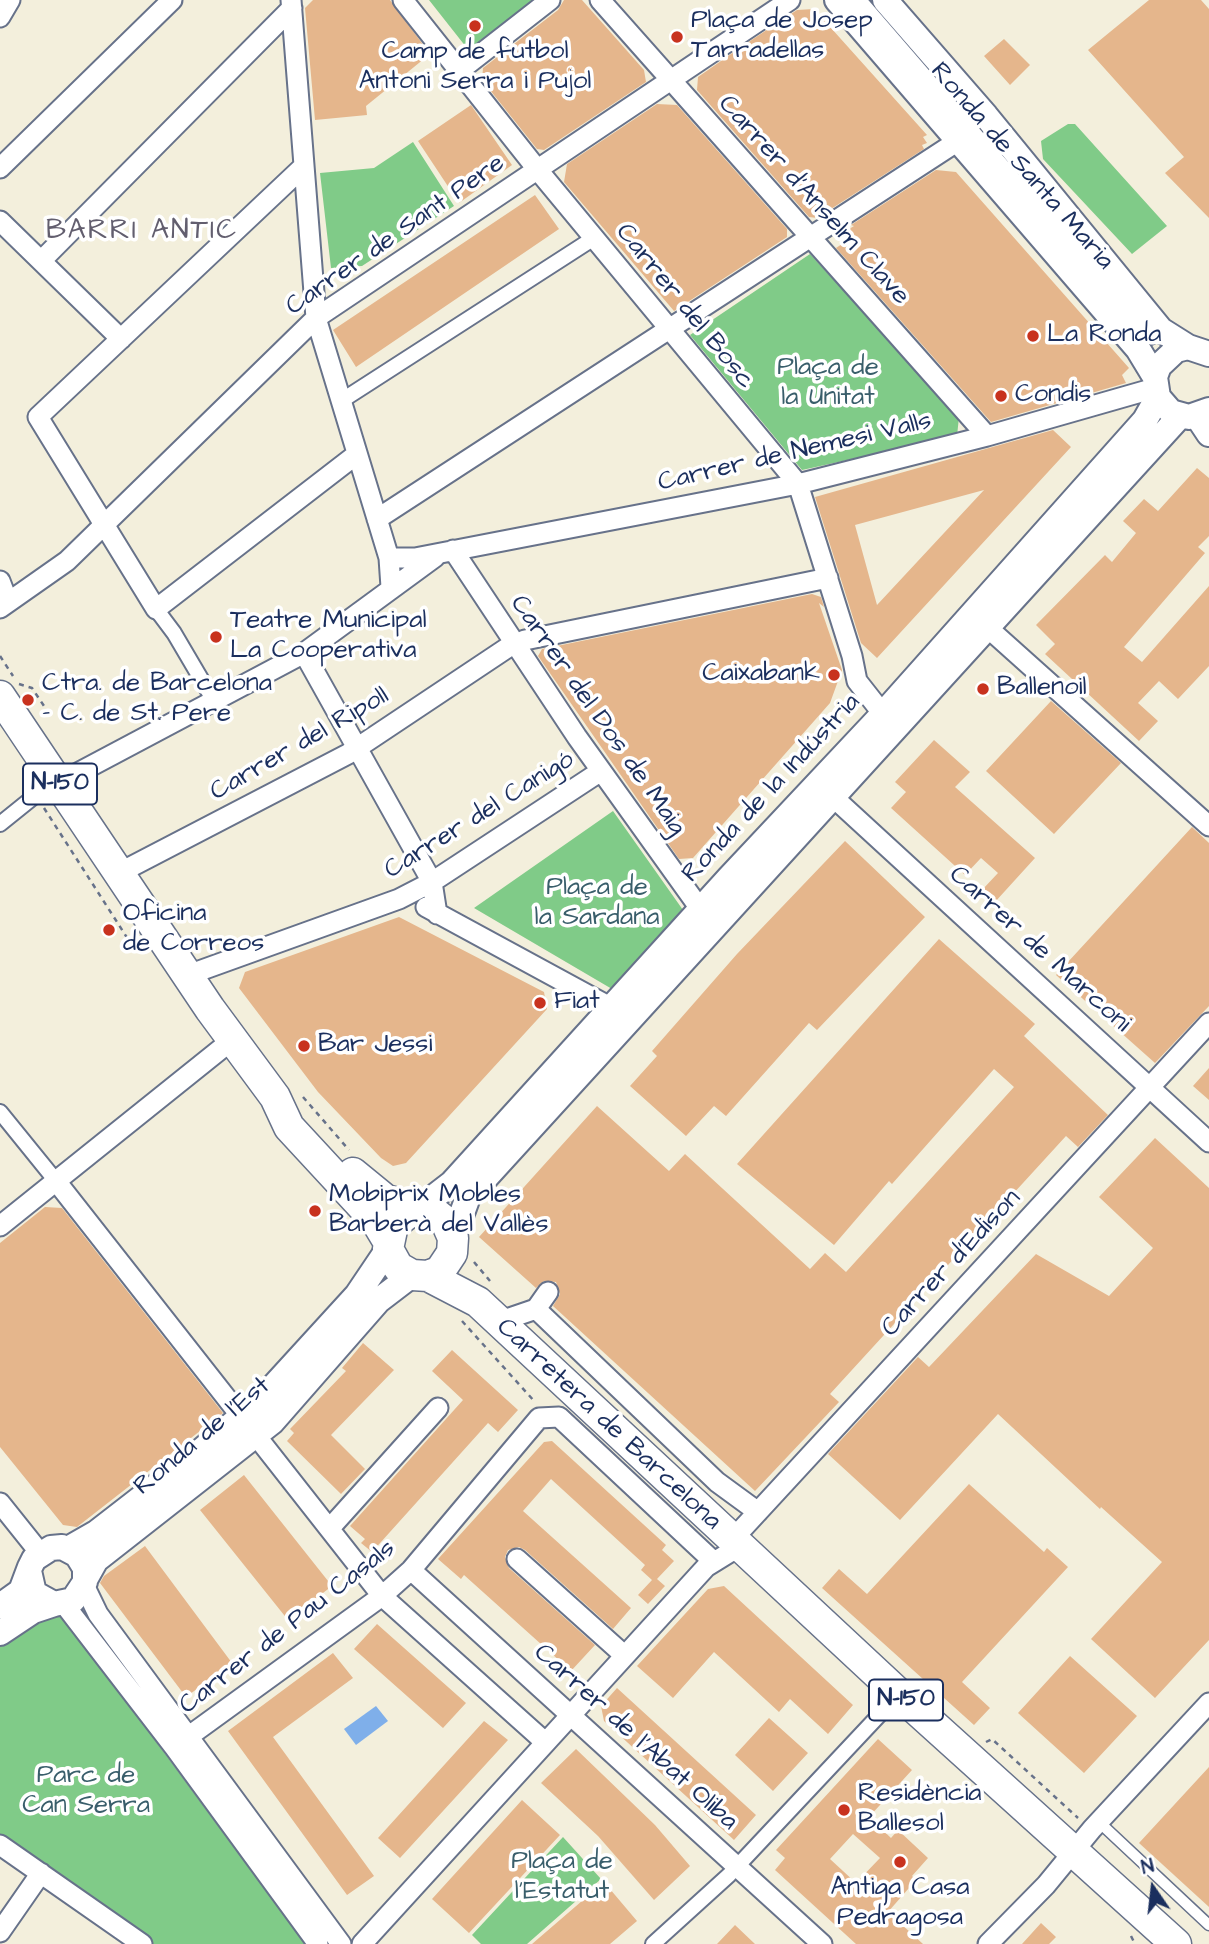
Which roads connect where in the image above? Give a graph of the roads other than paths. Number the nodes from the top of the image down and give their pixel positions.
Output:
1 (10, 0) edge
2 (172, 0) edge
3 (403, 0) edge
4 (550, 0) edge
5 (600, 0) edge
6 (790, 0) edge
7 (837, 0) edge
8 (859, 0) edge
9 (885, 0) edge
10 (291, 4) edge
11 (0, 17) edge
12 (459, 71) junction
13 (670, 79) junction
14 (958, 141) junction
15 (304, 166) junction
16 (0, 168) edge
17 (537, 169) junction
18 (0, 221) edge
19 (594, 238) junction
20 (811, 238) junction
21 (42, 260) junction
22 (316, 318) junction
23 (669, 330) junction
24 (1151, 337) dead end
25 (121, 339) junction
26 (1198, 351) edge
27 (1156, 387) junction
28 (341, 401) junction
29 (1199, 419) edge
30 (987, 436) junction
31 (357, 454) junction
32 (798, 484) junction
33 (377, 519) junction
34 (103, 524) junction
35 (447, 551) junction
36 (389, 558) junction
37 (828, 578) junction
38 (0, 581) edge
39 (391, 587) junction
40 (4, 605) edge
41 (156, 609) junction
42 (988, 628) junction
43 (515, 644) junction
44 (304, 653) junction
45 (0, 696) edge
46 (214, 701) junction
47 (883, 714) junction
48 (356, 748) junction
49 (601, 771) junction
50 (59, 783) junction
51 (833, 797) junction
52 (0, 824) edge
53 (1209, 826) edge
54 (119, 873) junction
55 (432, 882) junction
56 (399, 900) junction
57 (701, 910) junction
58 (437, 914) junction
59 (188, 975) junction
60 (611, 1008) junction
61 (1209, 1023) edge
62 (232, 1040) junction
63 (1150, 1088) junction
64 (286, 1093) junction
65 (0, 1112) edge
66 (1209, 1142) edge
67 (56, 1181) junction
68 (417, 1210) junction
69 (0, 1226) edge
70 (388, 1245) junction
71 (459, 1245) junction
72 (420, 1275) junction
73 (548, 1292) dead end
74 (484, 1309) junction
75 (536, 1309) junction
76 (566, 1339) junction
77 (533, 1355) junction
78 (438, 1408) dead end
79 (539, 1419) joint
80 (249, 1425) junction
81 (666, 1434) junction
82 (662, 1475) junction
83 (0, 1503) edge
84 (758, 1512) junction
85 (330, 1528) junction
86 (68, 1549) junction
87 (723, 1553) junction
88 (517, 1559) dead end
89 (34, 1562) junction
90 (411, 1570) junction
91 (85, 1582) junction
92 (382, 1596) junction
93 (59, 1604) junction
94 (0, 1606) edge
95 (0, 1633) edge
96 (624, 1655) junction
97 (899, 1694) junction
98 (1209, 1703) edge
99 (570, 1714) junction
100 (182, 1742) junction
101 (545, 1742) junction
102 (1099, 1822) junction
103 (0, 1845) edge
104 (1074, 1850) junction
105 (737, 1866) junction
106 (41, 1873) junction
107 (1209, 1926) edge
108 (0, 1932) edge
109 (142, 1944) edge
110 (318, 1944) edge
111 (341, 1944) edge
112 (362, 1944) edge
113 (653, 1944) edge
114 (822, 1944) edge
115 (988, 1944) edge
116 (1176, 1944) edge

1 - 11 street
2 - 16 street
3 - 12 street, Carrer del Bosc
4 - 12 street
5 - 13 street, Carrer d'Anselm Clave
6 - 13 street, Carrer de Sant Pere
7 - 14 street, Ronda de Santa Maria
8 - 24 street, Ronda de Santa Maria
9 - 26 street, Ronda de Santa Maria
10 - 15 street
10 - 21 street
12 - 17 street, Carrer del Bosc
13 - 17 street, Carrer de Sant Pere
13 - 20 street, Carrer d'Anselm Clave
14 - 20 street
14 - 27 street, Ronda de Santa Maria
15 - 22 street
15 - 25 street
17 - 19 street, Carrer del Bosc
17 - 22 street, Carrer de Sant Pere
18 - 21 street
19 - 23 street, Carrer del Bosc
19 - 28 street
20 - 23 street
20 - 30 street, Carrer d'Anselm Clave
21 - 25 street
22 - 28 street
22 - 34 street, Carrer de Sant Pere
23 - 32 street, Carrer del Bosc
23 - 33 street
25 - 34 street
26 - 27 street, Ronda de la Indústria
27 - 29 street, Ronda de Santa Maria
27 - 30 street, Carrer de Nemesi Valls
27 - 47 street, Ronda de la Indústria
28 - 31 street
29 - 42 street, Ronda de la Indústria
30 - 32 street, Carrer de Nemesi Valls
31 - 33 street
31 - 41 street
32 - 35 street, Carrer de Nemesi Valls
32 - 37 street, Carrer del Bosc
33 - 36 street
34 - 40 street, Carrer de Sant Pere
34 - 41 street
35 - 36 street, Carrer de Nemesi Valls
35 - 39 street, Carrer de Nemesi Valls
35 - 43 street, Carrer del Dos de Maig
36 - 39 street
37 - 43 street, Carrer del Ripoll
37 - 47 street, Carrer del Bosc
38 - 40 street
39 - 44 street, Carrer de Nemesi Valls
41 - 46 street
42 - 51 street, Ronda de la Indústria
42 - 53 street
43 - 48 street, Carrer del Ripoll
43 - 49 street, Carrer del Dos de Maig
44 - 46 street, Carrer de Nemesi Valls
44 - 48 street
45 - 50 main road, N-150
46 - 50 street, Carrer de Nemesi Valls
47 - 57 street, Ronda de la Indústria
48 - 54 street, Carrer del Ripoll
48 - 55 street
49 - 55 street, Carrer del Canigó
49 - 57 street, Carrer del Dos de Maig
50 - 52 street
50 - 54 main road, N-150
51 - 63 street, Carrer de Marconi
51 - 71 street, Ronda de la Indústria
54 - 59 main road, N-150
55 - 56 street, Carrer del Canigó
55 - 58 street
56 - 58 street
56 - 59 street, Carrer del Canigó
57 - 60 street, Ronda de la Indústria
58 - 60 street
59 - 62 main road, N-150
60 - 68 street, Ronda de la Indústria
61 - 63 street, Carrer d'Edison
62 - 64 main road, N-150
62 - 67 street
63 - 66 street, Carrer de Marconi
63 - 84 street, Carrer d'Edison
64 - 68 main road, N-150
64 - 70 main road, N-150
65 - 67 street
67 - 69 street
67 - 80 street
68 - 70 main road
68 - 71 main road, N-150
70 - 72 main road, N-150
70 - 80 street, Ronda de l'Est
71 - 72 main road
71 - 74 main road, Carretera de Barcelona / N-150
72 - 74 main road, Carretera de Barcelona / N-150
72 - 80 street, Ronda de l'Est
73 - 75 street
74 - 75 street
74 - 77 main road, Carretera de Barcelona / N-150
75 - 76 street
76 - 77 street
76 - 81 street
77 - 82 main road, Carretera de Barcelona / N-150
78 - 85 street
79 - 87 street, Carretera de Barcelona
79 - 90 street, Carrer de Pau Casals
80 - 85 street
80 - 86 street, Ronda de l'Est
80 - 91 street, Ronda de l'Est
81 - 82 street
81 - 84 street
82 - 87 main road, Carretera de Barcelona / N-150
83 - 89 street
84 - 87 street, Carrer d'Edison
85 - 92 street
86 - 89 street
86 - 91 street
87 - 96 street, Carrer d'Edison
87 - 97 main road, Carretera de Barcelona / N-150
88 - 96 street
89 - 93 street
89 - 94 street
90 - 92 street, Carrer de Pau Casals
90 - 99 street, Carrer de l'Abat Oliba
91 - 93 street
91 - 100 street
92 - 100 street, Carrer de Pau Casals
92 - 101 street
93 - 95 street
93 - 100 street
96 - 99 street, Carrer d'Edison
97 - 104 main road, Carretera de Barcelona / N-150
97 - 105 street
98 - 102 street
99 - 101 street, Carrer d'Edison
99 - 105 street, Carrer de l'Abat Oliba
100 - 110 street
100 - 111 street
101 - 112 street, Carrer d'Edison
102 - 104 street
102 - 107 lane
103 - 106 street
104 - 115 street
104 - 116 main road, Carretera de Barcelona / N-150
105 - 113 street
105 - 114 street, Carrer de l'Abat Oliba
106 - 108 street
106 - 109 street

